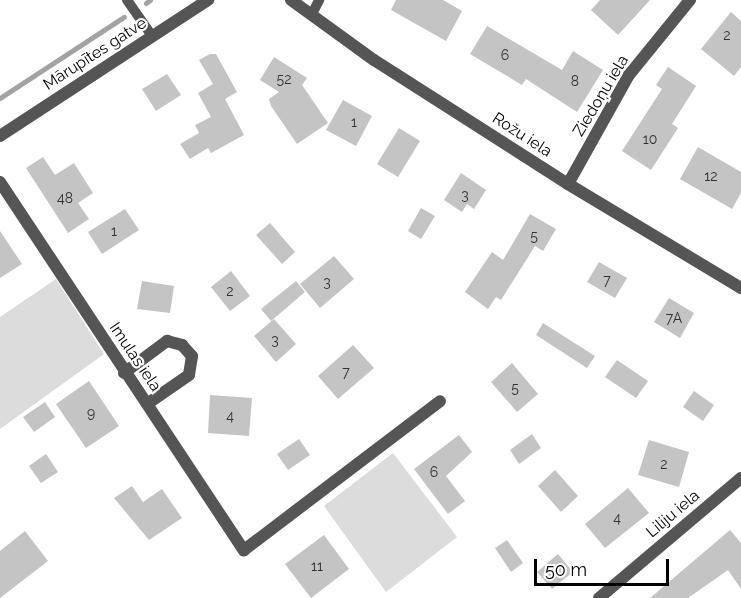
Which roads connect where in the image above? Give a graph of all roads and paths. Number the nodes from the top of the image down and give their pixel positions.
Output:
1 (127, 0) edge
2 (208, 0) edge
3 (291, 0) edge
4 (319, 0) edge
5 (690, 0) edge
6 (312, 14) junction
7 (152, 36) junction
8 (0, 136) edge
9 (0, 182) edge
10 (568, 184) junction
11 (741, 288) edge
12 (124, 373) junction
13 (440, 402) dead end
14 (147, 404) junction
15 (741, 478) edge
16 (599, 598) edge

1 - 7 lane
2 - 7 street, Mārupītes gatve
3 - 6 street, Rožu iela
4 - 6 lane
5 - 10 street, Ziedoņu iela
6 - 10 street, Rožu iela
7 - 8 street, Mārupītes gatve
9 - 12 street, Imulas iela
10 - 11 street, Rožu iela
12 - 14 street, Imulas iela
12 - 14 street
13 - 14 street, Imulas iela
15 - 16 street, Liliju iela

